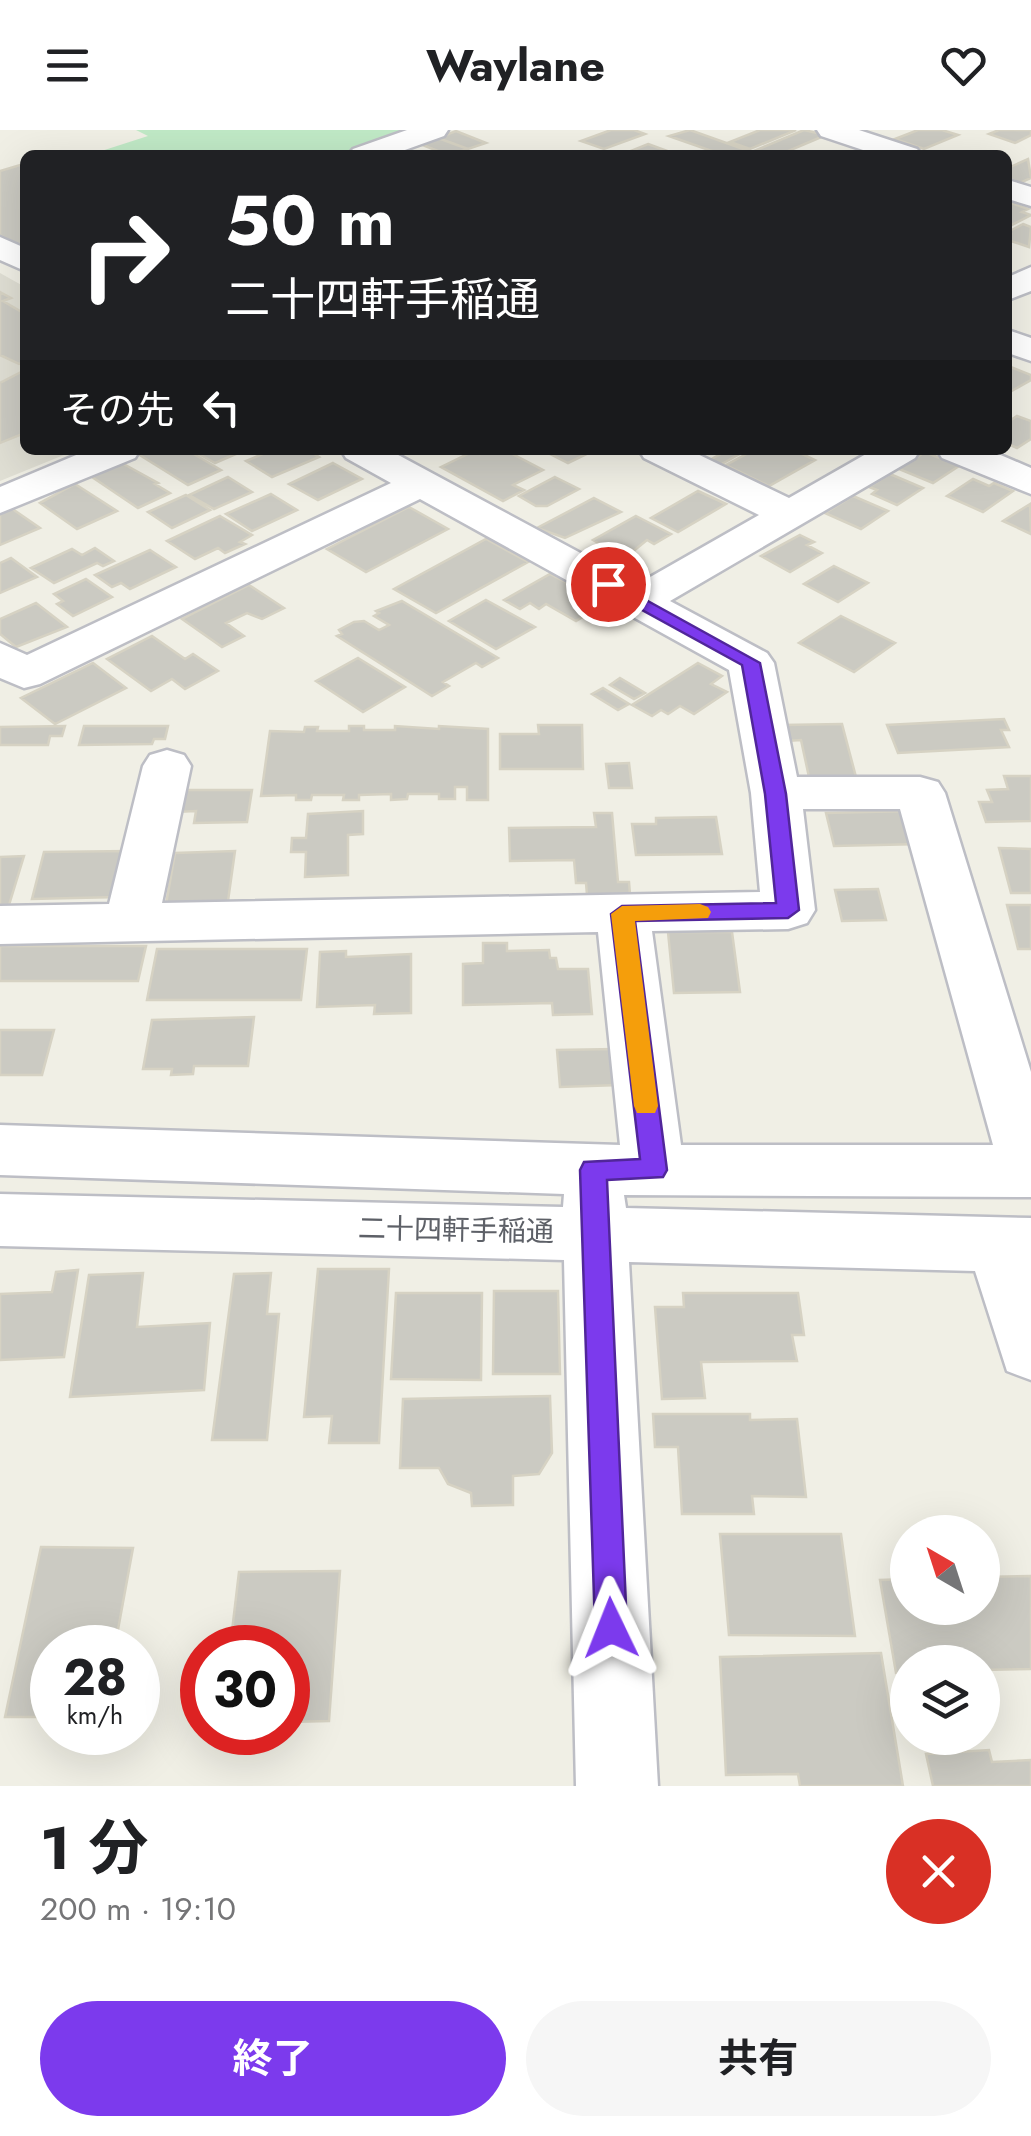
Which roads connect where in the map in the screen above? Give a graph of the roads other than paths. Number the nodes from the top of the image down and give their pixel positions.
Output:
1 (434, 130) edge
2 (856, 133) edge
3 (377, 150) edge
4 (828, 150) edge
5 (896, 150) edge
6 (110, 455) edge
7 (370, 455) edge
8 (668, 455) edge
9 (892, 455) edge
10 (968, 455) edge
11 (424, 482) junction
12 (1031, 482) edge
13 (0, 501) edge
14 (790, 514) junction
15 (639, 601) junction
16 (0, 656) edge
17 (167, 766) dead end
18 (776, 794) junction
19 (622, 914) junction
20 (131, 923) junction
21 (0, 925) edge
22 (0, 1150) edge
23 (1031, 1170) edge
24 (614, 1190) junction
25 (0, 1220) edge
26 (1015, 1246) edge
27 (1031, 1350) edge
28 (616, 1786) edge

1 - 3 street
2 - 4 street
2 - 5 street
6 - 13 street
7 - 11 street
8 - 14 street
9 - 14 street
10 - 12 street
11 - 15 street
11 - 16 street
14 - 15 street
15 - 18 street
17 - 20 street
18 - 19 street
18 - 23 street
19 - 20 street
19 - 24 street
20 - 21 street
22 - 24 street, 二十四軒手稲通
23 - 24 street, 二十四軒手稲通
24 - 25 street, 二十四軒手稲通
24 - 26 street, 二十四軒手稲通
24 - 28 street
26 - 27 street

